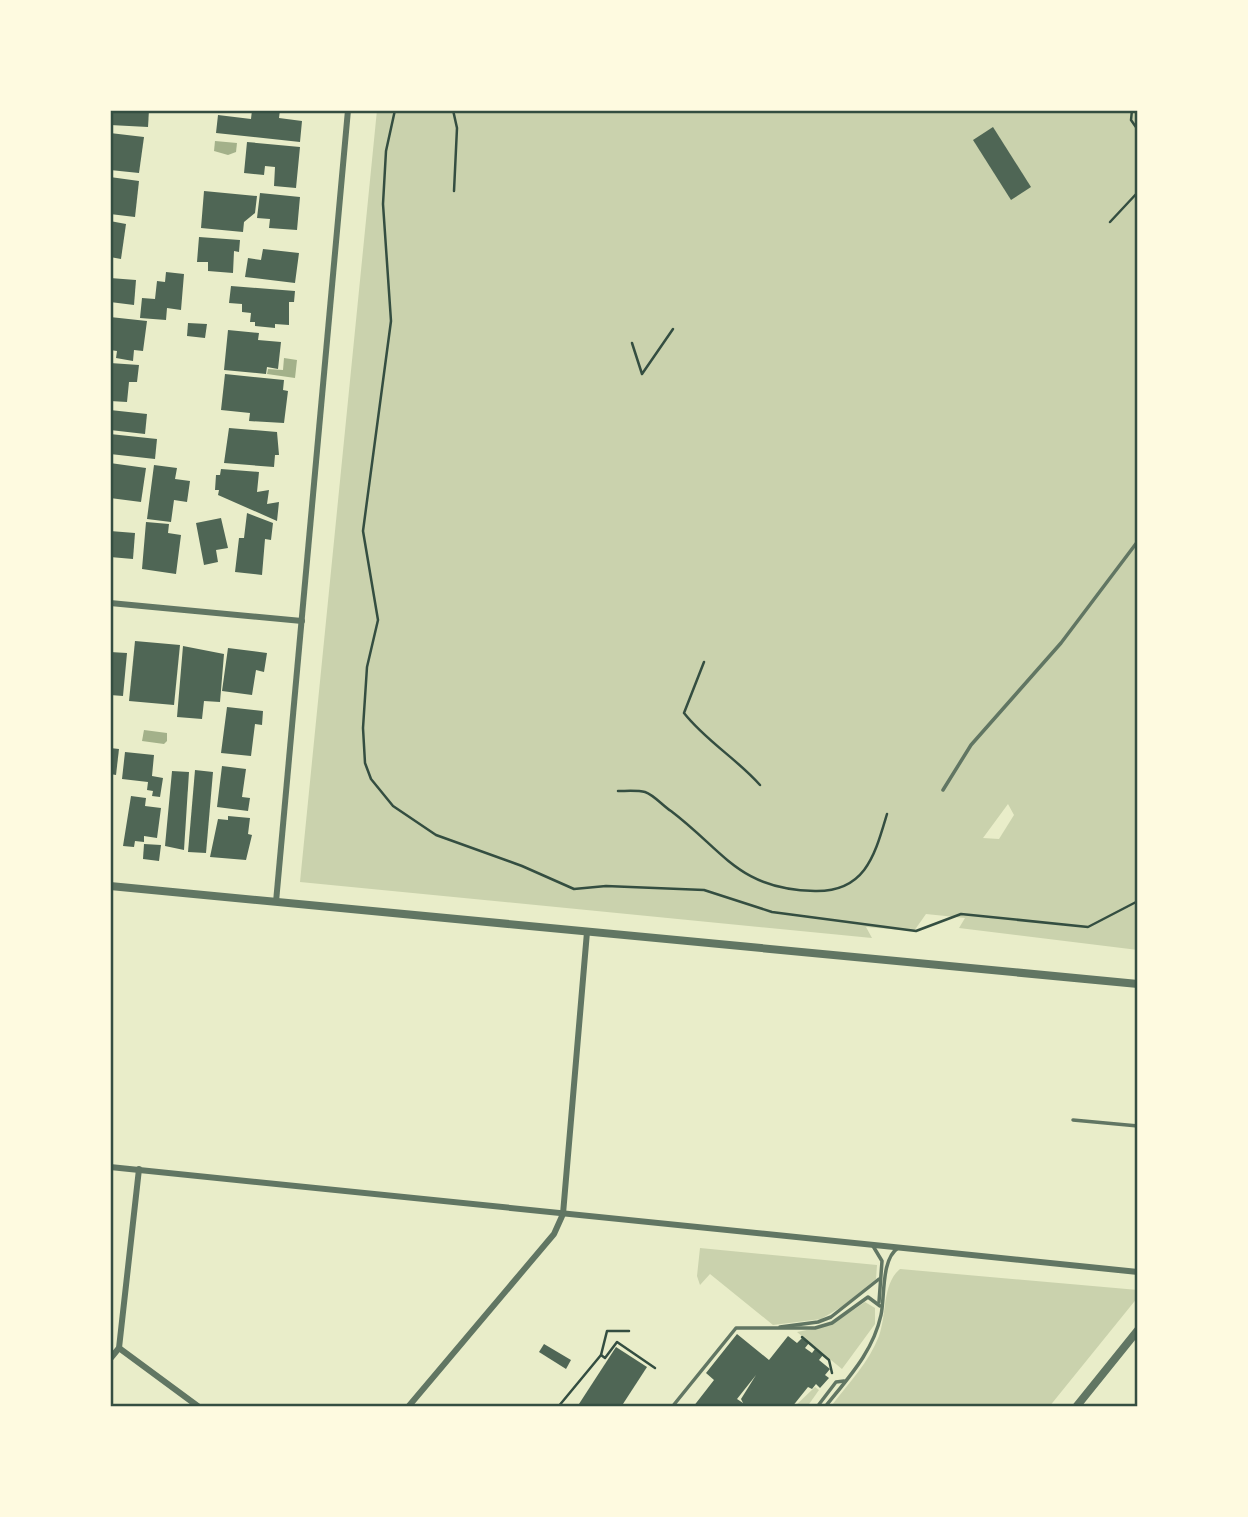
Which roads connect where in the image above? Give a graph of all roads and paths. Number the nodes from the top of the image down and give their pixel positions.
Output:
1 (348, 110) edge
2 (395, 110) edge
3 (453, 110) edge
4 (1132, 110) edge
5 (1138, 130) edge
6 (454, 191) dead end
7 (1138, 192) edge
8 (1110, 222) dead end
9 (673, 329) dead end
10 (632, 343) dead end
11 (1138, 541) edge
12 (110, 603) edge
13 (302, 621) junction
14 (704, 662) dead end
15 (760, 785) dead end
16 (943, 790) dead end
17 (618, 791) dead end
18 (887, 814) dead end
19 (110, 886) edge
20 (1138, 901) edge
21 (276, 902) junction
22 (587, 932) junction
23 (1138, 984) edge
24 (1073, 1120) dead end
25 (1138, 1126) edge
26 (110, 1167) edge
27 (139, 1169) junction
28 (563, 1214) junction
29 (871, 1244) junction
30 (901, 1247) junction
31 (1138, 1272) edge
32 (879, 1279) junction
33 (880, 1306) junction
34 (881, 1314) junction
35 (775, 1327) junction
36 (789, 1329) junction
37 (1138, 1330) edge
38 (629, 1331) dead end
39 (119, 1348) junction
40 (601, 1355) junction
41 (110, 1359) edge
42 (654, 1368) dead end
43 (832, 1378) dead end
44 (846, 1381) junction
45 (199, 1407) edge
46 (408, 1407) edge
47 (558, 1407) edge
48 (673, 1407) edge
49 (817, 1407) edge
50 (825, 1407) edge
51 (1076, 1407) edge

1 - 13 street
2 - 20 path
3 - 6 path
4 - 5 path
7 - 8 path
9 - 10 path
11 - 16 lane
12 - 13 street
13 - 21 street
14 - 15 path
17 - 18 path
19 - 21 street
21 - 22 street
22 - 23 street
22 - 28 street
24 - 25 lane
26 - 27 street
27 - 28 street
27 - 39 street
28 - 29 street
28 - 46 street
29 - 30 street
29 - 32 lane
30 - 31 street
30 - 34 lane
32 - 33 lane
32 - 35 lane
33 - 34 lane
33 - 36 lane
34 - 44 lane
35 - 36 lane
35 - 48 lane
36 - 43 path
37 - 51 street
38 - 40 path
39 - 41 street
39 - 45 street
40 - 42 path
40 - 47 path
44 - 49 lane
44 - 50 lane

